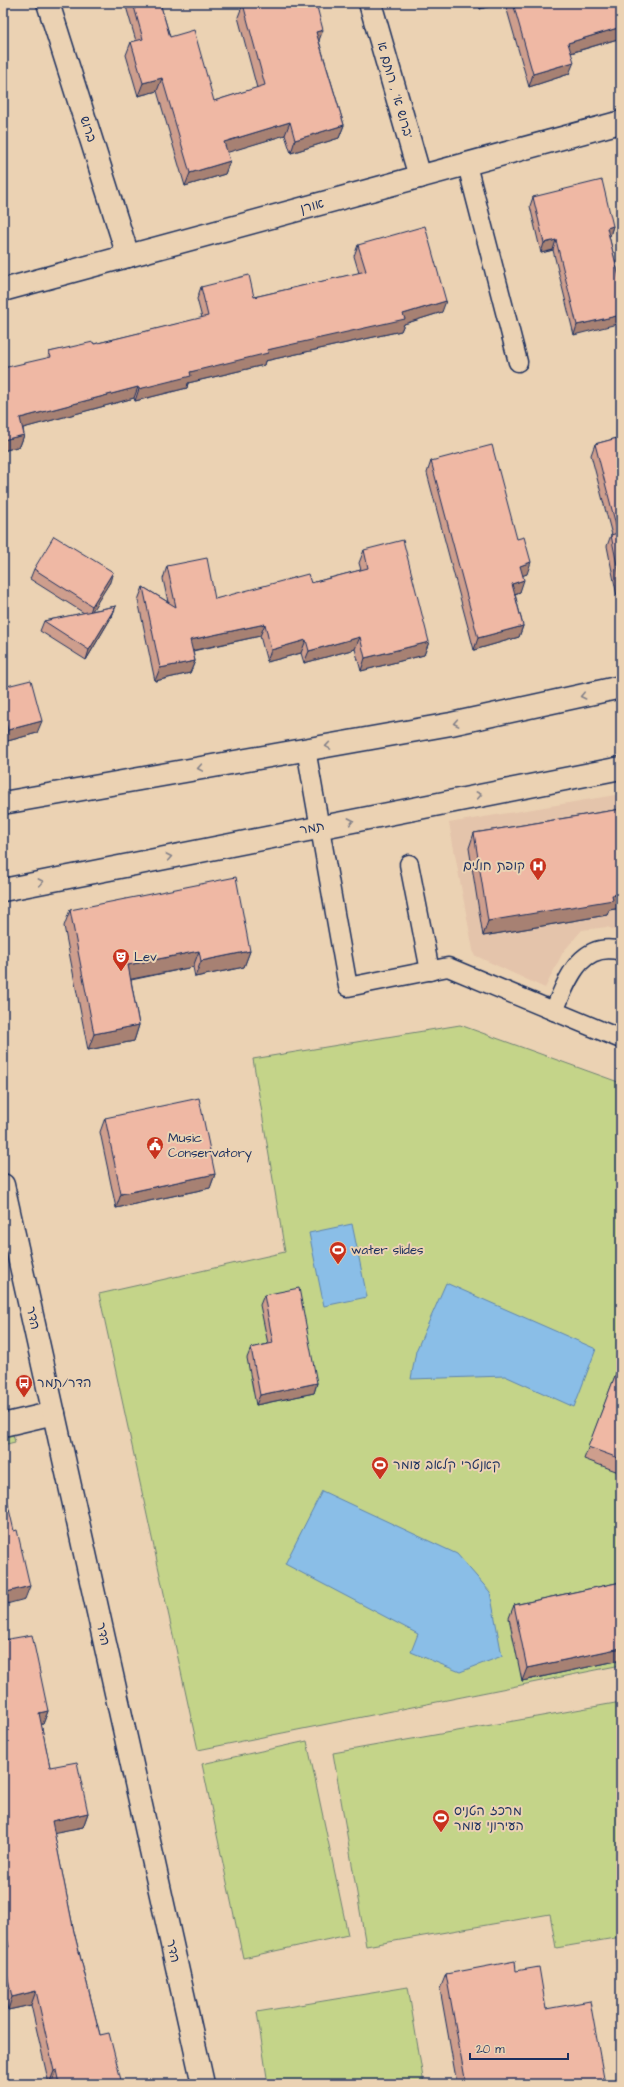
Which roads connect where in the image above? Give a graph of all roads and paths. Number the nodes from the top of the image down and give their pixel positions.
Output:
1 (48, 3) edge
2 (370, 3) edge
3 (621, 122) edge
4 (467, 165) junction
5 (420, 177) junction
6 (128, 256) junction
7 (3, 290) edge
8 (518, 362) dead end
9 (621, 687) edge
10 (306, 749) junction
11 (621, 768) edge
12 (3, 803) edge
13 (319, 827) junction
14 (409, 864) dead end
15 (3, 890) edge
16 (621, 951) edge
17 (430, 971) junction
18 (554, 1011) junction
19 (621, 1039) edge
20 (3, 1184) edge
21 (54, 1413) junction
22 (3, 1425) edge
23 (203, 2084) edge

1 - 6 street, ברוש
2 - 5 street, ברוש א' , רותם א'
3 - 4 street, אורן
4 - 5 street, אורן
4 - 8 lane
5 - 6 street, אורן
6 - 7 street, אורן
9 -> 10 street
10 -> 12 street
10 - 13 lane
13 -> 11 street, תמר
15 -> 13 street, תמר
13 - 17 lane
14 - 17 lane
16 - 18 lane
17 - 18 lane
18 - 19 lane
20 - 21 street, הדר
21 - 22 street
21 - 23 street, הדר

